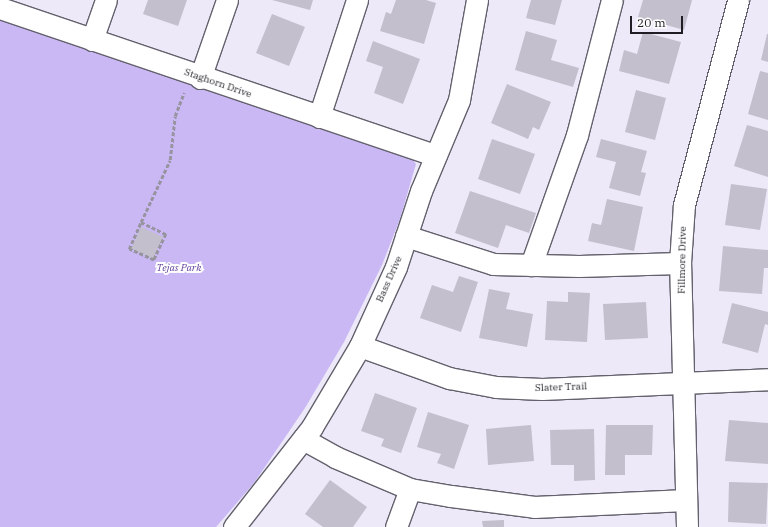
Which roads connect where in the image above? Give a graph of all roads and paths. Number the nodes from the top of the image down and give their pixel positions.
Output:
1 (106, 0) edge
2 (227, 0) edge
3 (357, 0) edge
4 (477, 0) edge
5 (612, 0) edge
6 (738, 0) edge
7 (0, 8) edge
8 (92, 40) junction
9 (200, 78) junction
10 (184, 93) dead end
11 (319, 117) junction
12 (436, 156) junction
13 (141, 222) junction
14 (406, 236) junction
15 (680, 263) junction
16 (531, 265) junction
17 (360, 346) junction
18 (768, 379) edge
19 (683, 381) junction
20 (303, 439) junction
21 (410, 489) junction
22 (686, 500) junction
23 (234, 527) edge
24 (396, 527) edge
25 (687, 527) edge

1 - 8 street
2 - 9 street
3 - 11 street
4 - 12 street, Bass Drive
5 - 16 street
6 - 15 street, Fillmore Drive
7 - 8 street, Staghorn Drive
8 - 9 street, Staghorn Drive
9 - 11 street, Staghorn Drive
10 - 13 path
11 - 12 street, Staghorn Drive
12 - 14 street, Bass Drive
13 - 13 path
14 - 16 street
14 - 17 street, Bass Drive
15 - 16 street
15 - 19 street, Fillmore Drive
17 - 19 street, Slater Trail
17 - 20 street, Bass Drive
18 - 19 street, Slater Trail
19 - 22 street, Fillmore Drive
20 - 21 street
20 - 23 street, Bass Drive
21 - 22 street
21 - 24 street
22 - 25 street, Fillmore Drive

